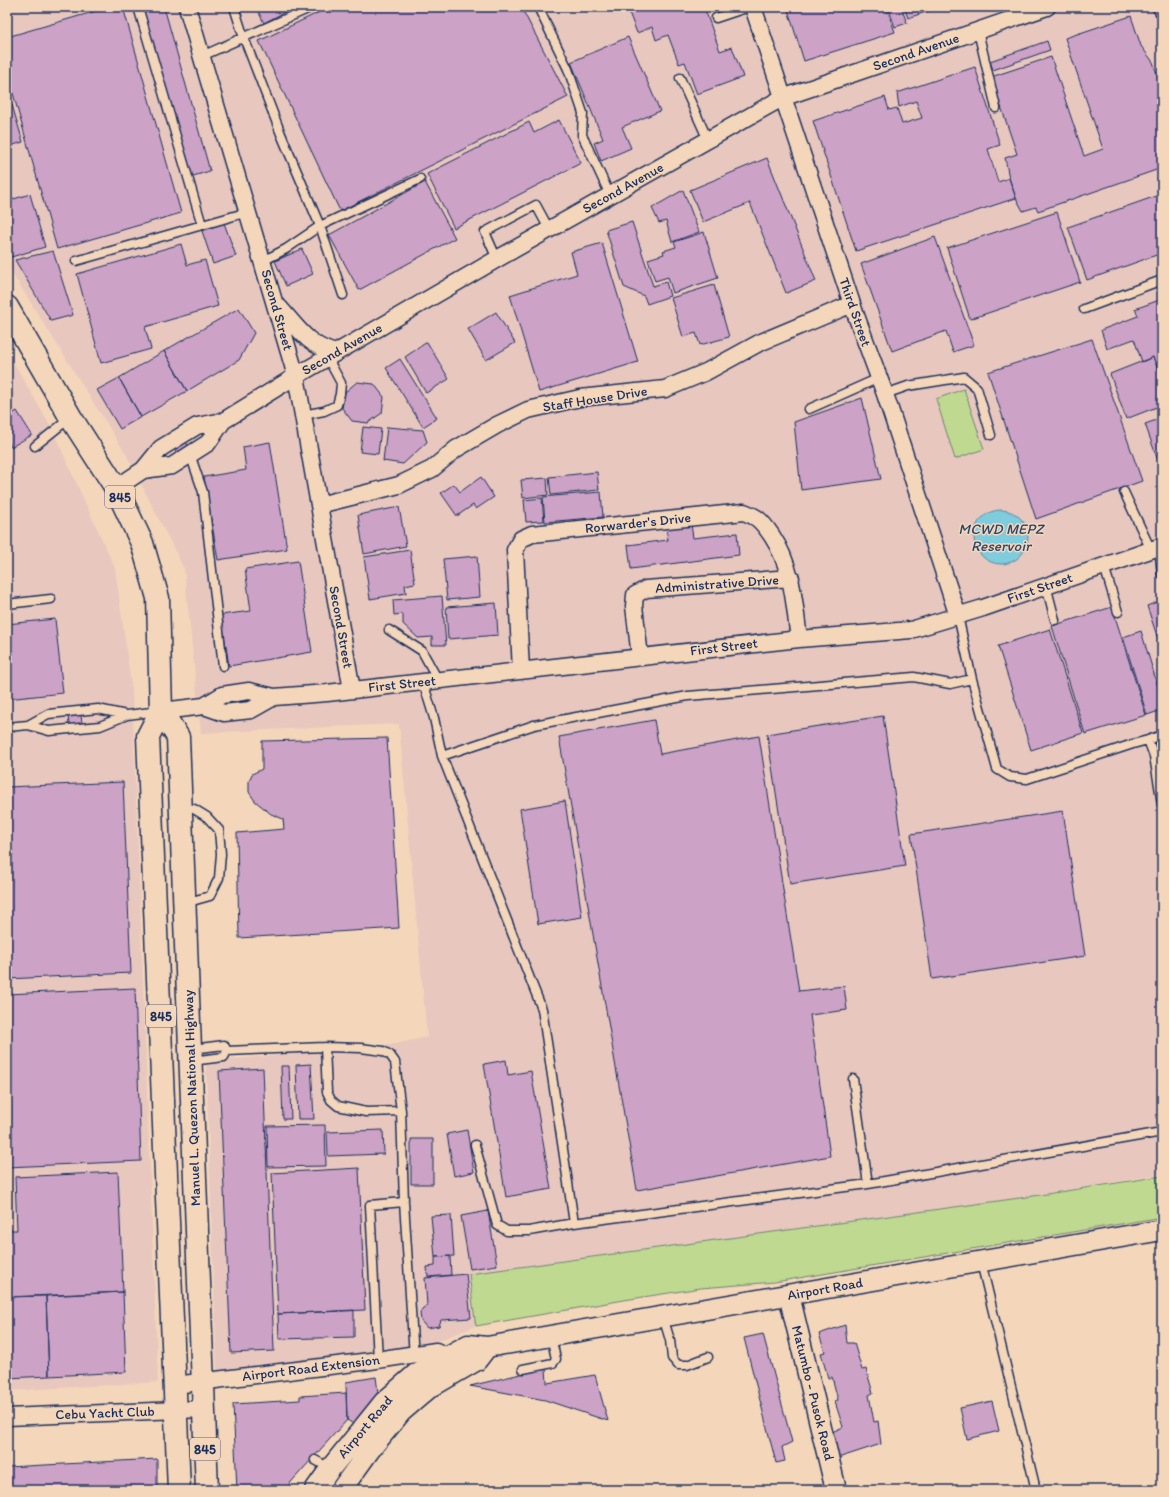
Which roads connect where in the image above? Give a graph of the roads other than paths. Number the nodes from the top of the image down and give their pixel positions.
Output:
1 (138, 7) edge
2 (187, 7) edge
3 (234, 7) edge
4 (312, 7) edge
5 (538, 7) edge
6 (749, 7) edge
7 (752, 7) edge
8 (1047, 7) edge
9 (716, 18) dead end
10 (978, 31) junction
11 (244, 38) junction
12 (202, 56) junction
13 (680, 78) dead end
14 (782, 98) junction
15 (996, 108) dead end
16 (708, 140) junction
17 (420, 179) dead end
18 (610, 195) junction
19 (248, 212) junction
20 (202, 224) junction
21 (320, 226) junction
22 (549, 229) junction
23 (497, 259) junction
24 (76, 261) dead end
25 (263, 261) junction
26 (1162, 280) edge
27 (343, 295) dead end
28 (275, 302) junction
29 (852, 304) junction
30 (7, 307) edge
31 (1084, 309) dead end
32 (332, 355) junction
33 (296, 376) junction
34 (879, 378) junction
35 (885, 394) junction
36 (809, 409) dead end
37 (303, 415) junction
38 (71, 418) junction
39 (223, 421) junction
40 (991, 435) dead end
41 (35, 446) dead end
42 (190, 454) junction
43 (143, 470) junction
44 (116, 488) junction
45 (1124, 492) dead end
46 (319, 505) junction
47 (1157, 548) edge
48 (1104, 566) junction
49 (1162, 574) edge
50 (791, 578) junction
51 (1046, 585) junction
52 (51, 599) dead end
53 (7, 604) edge
54 (1118, 612) dead end
55 (958, 616) junction
56 (1055, 620) dead end
57 (389, 630) dead end
58 (799, 639) junction
59 (640, 657) junction
60 (223, 666) dead end
61 (521, 671) junction
62 (972, 679) junction
63 (430, 681) junction
64 (352, 690) junction
65 (161, 711) junction
66 (127, 715) junction
67 (28, 725) junction
68 (7, 727) edge
69 (1162, 735) edge
70 (1148, 740) junction
71 (442, 756) junction
72 (1162, 804) edge
73 (180, 808) junction
74 (184, 903) junction
75 (325, 1047) junction
76 (227, 1051) junction
77 (194, 1054) junction
78 (853, 1079) dead end
79 (401, 1111) junction
80 (1162, 1132) edge
81 (475, 1145) dead end
82 (868, 1184) junction
83 (404, 1202) junction
84 (574, 1224) junction
85 (1162, 1230) edge
86 (981, 1262) junction
87 (789, 1295) junction
88 (663, 1317) junction
89 (551, 1336) junction
90 (487, 1347) junction
91 (413, 1354) junction
92 (446, 1356) junction
93 (708, 1357) dead end
94 (378, 1360) junction
95 (523, 1369) dead end
96 (416, 1374) junction
97 (202, 1381) junction
98 (175, 1385) junction
99 (204, 1409) junction
100 (176, 1410) junction
101 (7, 1417) edge
102 (179, 1490) edge
103 (207, 1490) edge
104 (315, 1490) edge
105 (341, 1490) edge
106 (836, 1490) edge
107 (1036, 1490) edge

1 - 20 lane
2 - 12 street, Second Street
3 - 11 lane
4 - 11 lane
5 - 18 lane
6 - 9 lane
7 - 14 street, Third Street
8 - 10 street, Second Avenue
10 - 14 street, Second Avenue
10 - 15 lane
11 - 12 lane
11 - 21 lane
12 - 19 street, Second Street
13 - 16 lane
14 - 16 street, Second Avenue
14 - 29 street, Third Street
16 - 18 street, Second Avenue
17 - 21 lane
18 - 22 street, Second Avenue
19 - 20 lane
19 - 25 street, Second Street
20 - 24 lane
21 - 25 lane
21 - 27 lane
22 - 23 street, Second Avenue
22 - 23 lane
23 - 32 street, Second Avenue
25 - 28 street, Second Street
26 - 31 lane
28 - 32 street
28 - 33 street, Second Street
29 - 34 street, Third Street
29 - 46 street, Staff House Drive
30 - 38 main road, Manuel L. Quezon National Highway / 845
32 - 33 street, Second Avenue
32 - 37 lane
33 - 37 street, Second Street
33 - 39 street, Second Avenue
34 - 35 street, Third Street
34 - 36 lane
35 - 40 lane
35 - 55 street, Third Street
37 - 46 street, Second Street
38 - 41 lane
38 - 44 main road, Manuel L. Quezon National Highway / 845
39 - 42 street, Second Avenue
39 - 43 street, Second Avenue
42 - 43 street, Second Avenue
42 - 60 lane
43 - 44 street, Second Avenue
44 - 65 main road, Manuel L. Quezon National Highway / 845
45 - 47 lane
46 - 64 street, Second Street
47 - 48 street, First Street
47 - 49 lane
48 - 51 street, First Street
48 - 54 lane
50 - 58 street, Rorwarder's Drive
50 - 59 street, Administrative Drive
50 - 61 street, Rorwarder's Drive
51 - 55 street, First Street
51 - 56 lane
52 - 53 lane
55 - 58 street, First Street
55 - 62 lane
57 - 63 lane
58 - 59 street, First Street
59 - 61 street, First Street
61 - 63 street, First Street
62 - 70 lane
62 - 71 lane
63 - 64 street, First Street
63 - 71 lane
64 - 65 street, First Street
65 - 66 lane, First Street
65 - 73 main road, Manuel L. Quezon National Highway / 845
65 - 98 main road, Manuel L. Quezon National Highway / 845
66 - 67 lane, First Street
66 - 67 lane, First Street
67 - 68 lane, First Street
69 - 70 lane
70 - 72 lane
71 - 84 lane
73 - 74 main road, Manuel L. Quezon National Highway / 845
73 - 74 lane
74 - 77 main road, Manuel L. Quezon National Highway / 845
75 - 76 lane
75 - 79 lane
75 - 79 lane
76 - 77 lane
76 - 77 lane
77 - 97 main road, Manuel L. Quezon National Highway / 845
78 - 82 lane
79 - 83 lane
80 - 82 lane
81 - 84 lane
82 - 84 lane
83 - 91 lane
83 - 94 lane
85 - 86 street, Airport Road
86 - 87 street, Airport Road
86 - 107 lane
87 - 88 street, Airport Road
87 - 106 street, Matumbo - Pusok Road
88 - 89 street, Airport Road
88 - 93 lane
89 - 90 street, Airport Road
89 - 95 lane
90 - 92 street, Airport Road
90 - 105 street, Airport Road
91 - 92 street, Airport Road Extension
91 - 94 street, Airport Road Extension
91 - 96 lane
92 - 96 street, Airport Road
94 - 97 street, Airport Road Extension
96 - 104 street, Airport Road
97 - 98 street, Airport Road Extension
97 - 99 main road, Manuel L. Quezon National Highway / 845
98 - 100 main road, Manuel L. Quezon National Highway / 845
99 - 100 street, Cebu Yacht Club
99 - 103 main road, Manuel L. Quezon National Highway / 845
100 - 101 street, Cebu Yacht Club
100 - 102 main road, Manuel L. Quezon National Highway / 845

